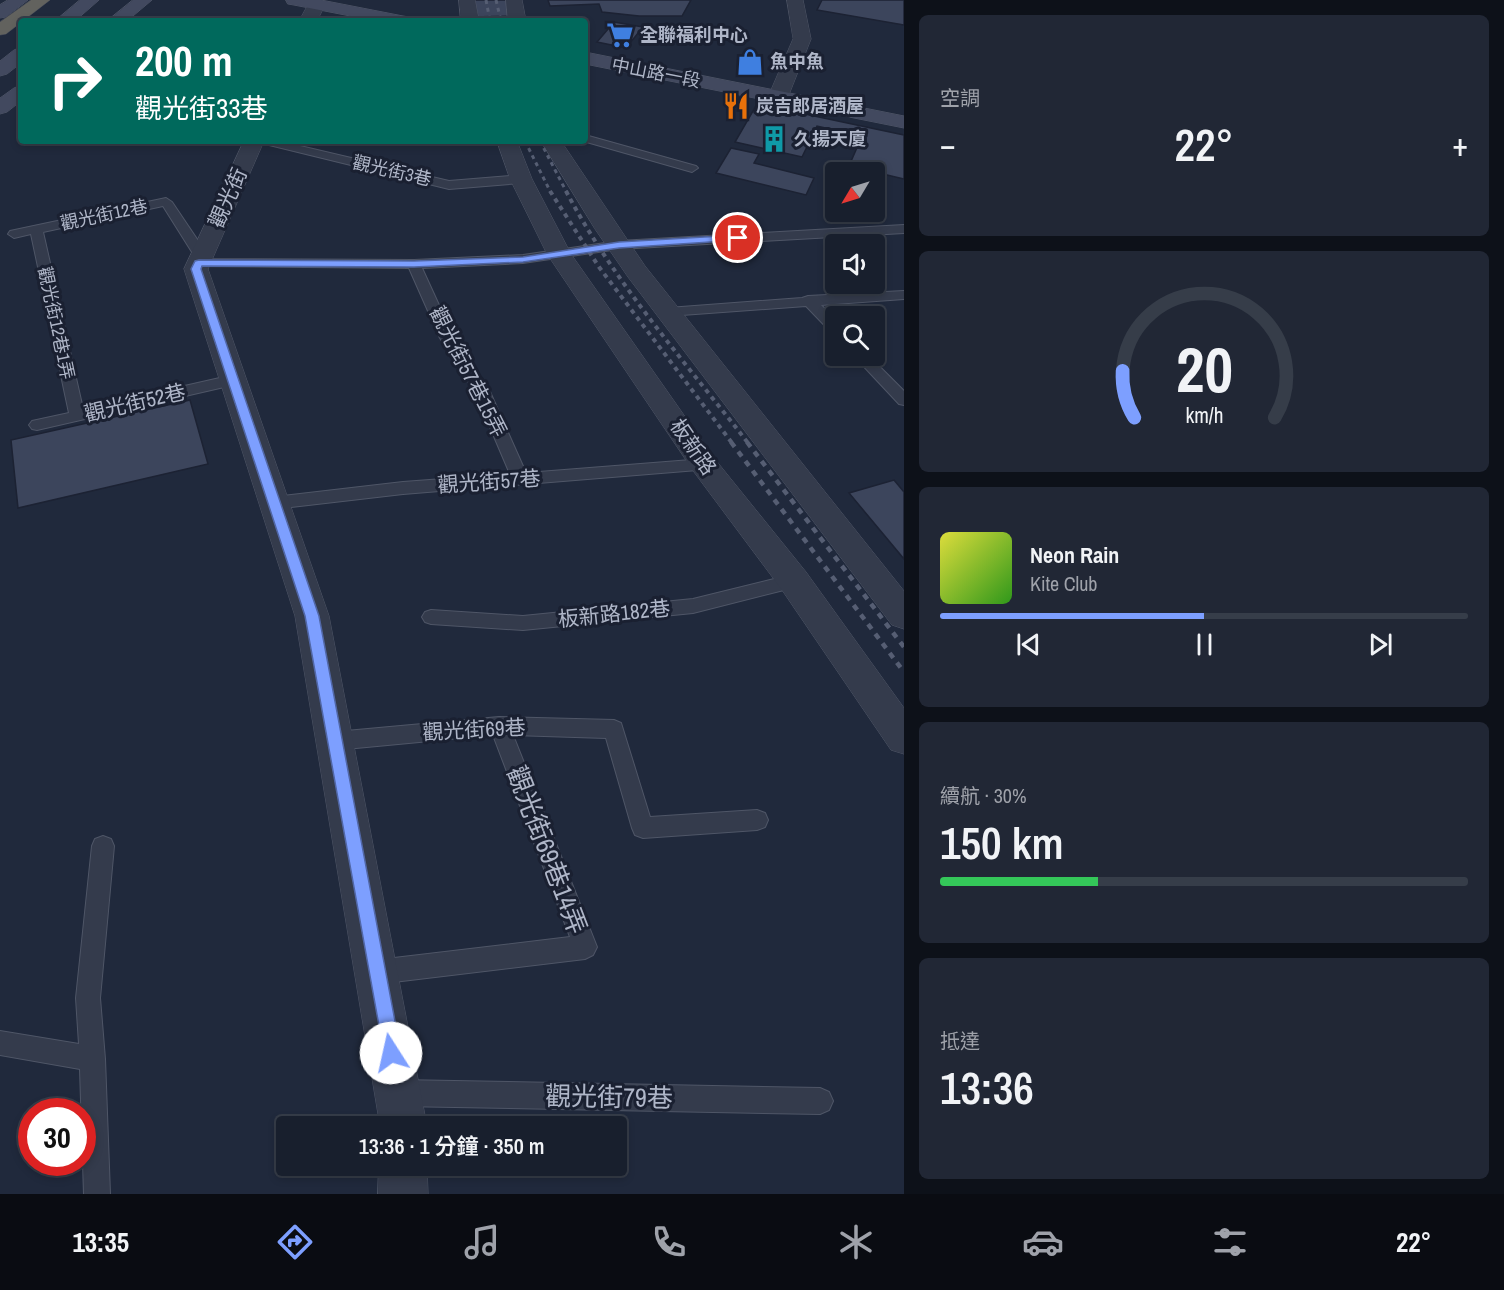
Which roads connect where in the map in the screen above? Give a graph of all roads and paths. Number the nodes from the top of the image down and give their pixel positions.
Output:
1 (20, 0) edge
2 (42, 0) edge
3 (66, 0) edge
4 (91, 0) edge
5 (106, 0) edge
6 (144, 0) edge
7 (294, 0) edge
8 (467, 0) edge
9 (514, 0) edge
10 (795, 0) edge
11 (315, 4) junction
12 (0, 13) edge
13 (41, 18) edge
14 (68, 18) edge
15 (92, 18) edge
16 (120, 18) edge
17 (309, 18) edge
18 (387, 18) edge
19 (470, 18) edge
20 (517, 18) edge
21 (0, 30) edge
22 (18, 35) edge
23 (0, 48) edge
24 (18, 56) edge
25 (588, 59) edge
26 (0, 70) edge
27 (18, 94) edge
28 (778, 97) junction
29 (0, 108) edge
30 (904, 122) edge
31 (588, 139) edge
32 (253, 144) edge
33 (279, 144) edge
34 (508, 144) edge
35 (553, 144) edge
36 (692, 168) dead end
37 (521, 179) junction
38 (36, 229) junction
39 (904, 229) edge
40 (14, 234) dead end
41 (619, 245) junction
42 (559, 254) junction
43 (200, 260) junction
44 (414, 264) junction
45 (904, 295) edge
46 (808, 300) junction
47 (668, 312) junction
48 (825, 318) edge
49 (871, 366) edge
50 (233, 380) junction
51 (904, 400) edge
52 (77, 416) junction
53 (37, 425) dead end
54 (704, 465) junction
55 (521, 480) junction
56 (274, 503) junction
57 (794, 581) junction
58 (904, 615) edge
59 (431, 617) dead end
60 (499, 726) junction
61 (904, 738) edge
62 (334, 741) junction
63 (757, 820) dead end
64 (103, 846) dead end
65 (377, 972) junction
66 (0, 1043) edge
67 (93, 1059) junction
68 (399, 1093) junction
69 (820, 1101) dead end
70 (402, 1116) edge
71 (403, 1176) edge
72 (97, 1194) edge
73 (403, 1194) edge

1 - 12 main road
2 - 21 highway
3 - 13 highway
4 - 14 main road
5 - 15 main road
6 - 16 main road
7 - 11 main road
8 - 19 street
9 - 20 street
10 - 28 street
11 - 17 street
11 - 18 main road
22 - 23 highway
24 - 26 main road
25 - 28 main road, 中山路一段
27 - 29 main road
28 - 30 main road, 中山路一段
31 - 36 lane
32 - 43 street, 觀光街
33 - 37 lane, 觀光街3巷
34 - 37 street, 板新路
35 - 41 street
37 - 42 street, 板新路
38 - 40 lane, 觀光街12巷
38 - 43 lane, 觀光街12巷
38 - 52 lane, 觀光街12巷1弄
39 - 41 lane
41 - 42 lane
41 - 47 street
42 - 44 lane
42 - 54 street, 板新路
43 - 44 lane
43 - 50 street
44 - 55 lane, 觀光街57巷15弄
45 - 46 lane
46 - 47 lane
46 - 48 lane
47 - 58 street
49 - 51 lane
50 - 52 lane, 觀光街52巷
50 - 56 street
52 - 53 lane, 觀光街52巷
54 - 55 lane, 觀光街57巷
54 - 57 street, 板新路
55 - 56 lane, 觀光街57巷
56 - 62 street
57 - 59 lane, 板新路182巷
57 - 61 street, 板新路
60 - 62 lane, 觀光街69巷
60 - 63 lane, 觀光街69巷
60 - 65 lane, 觀光街69巷14弄
62 - 65 street
64 - 67 lane
65 - 68 street
66 - 67 lane
67 - 72 lane
68 - 69 lane, 觀光街79巷
68 - 70 street
71 - 73 street

